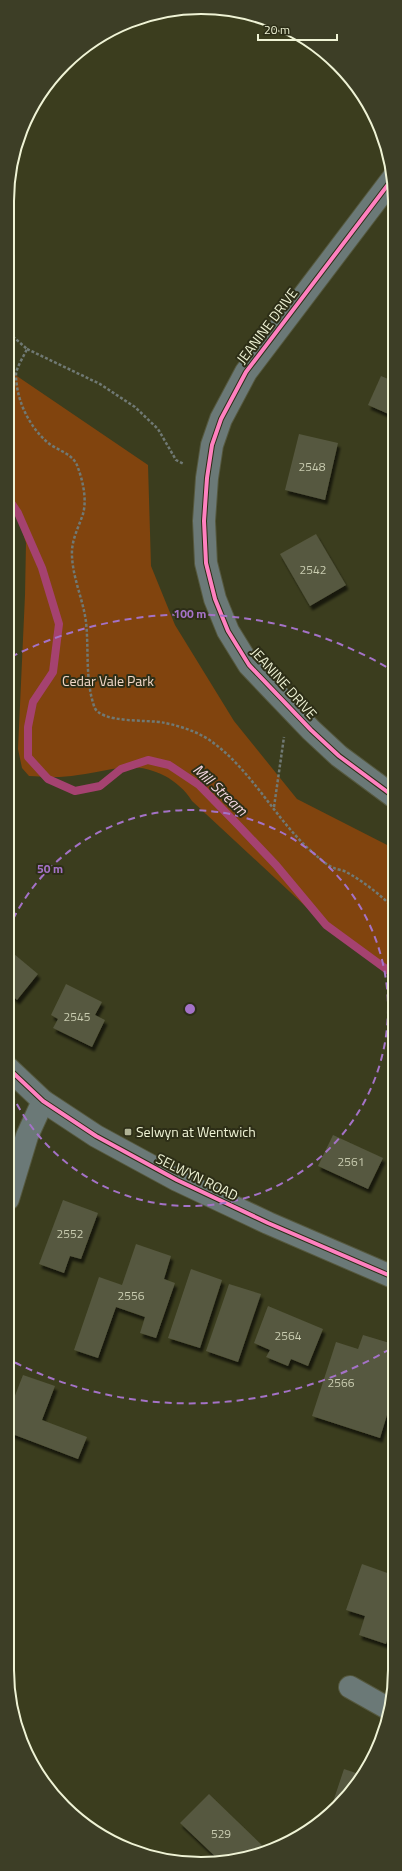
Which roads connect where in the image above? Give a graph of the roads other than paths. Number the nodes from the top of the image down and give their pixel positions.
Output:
1 (387, 185) edge
2 (388, 792) edge
3 (14, 1074) edge
4 (42, 1101) junction
5 (14, 1179) edge
6 (388, 1275) edge
7 (350, 1687) dead end
8 (384, 1706) edge

1 - 2 street, JEANINE DRIVE
3 - 4 street, SELWYN ROAD
4 - 5 street
4 - 6 street, SELWYN ROAD
7 - 8 street

